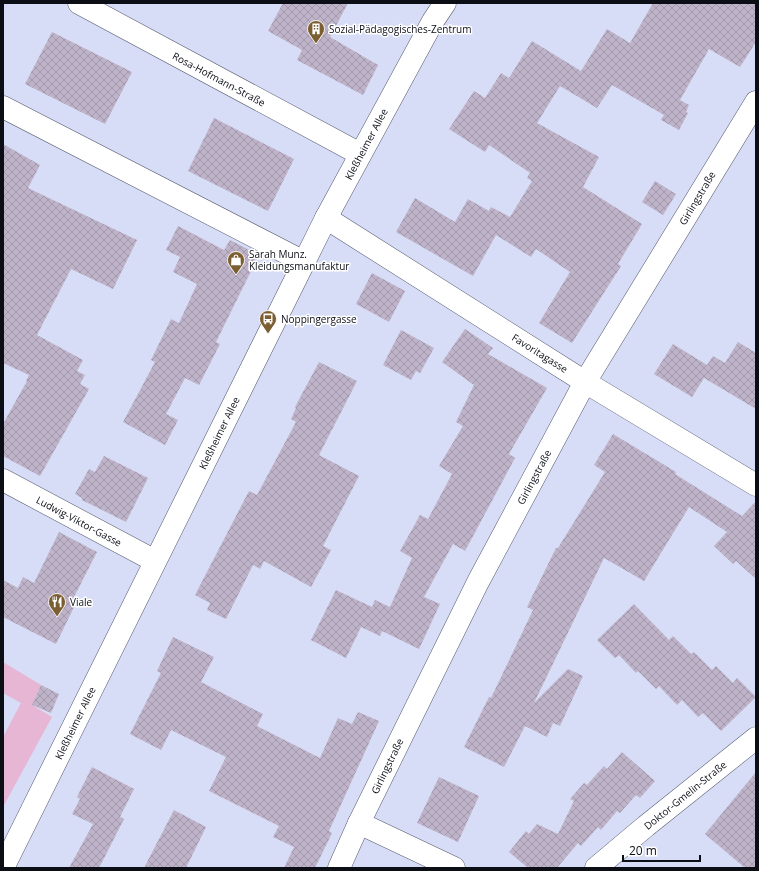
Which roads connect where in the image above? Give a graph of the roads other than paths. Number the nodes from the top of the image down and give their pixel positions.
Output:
1 (79, 3) edge
2 (445, 3) edge
3 (756, 102) edge
4 (3, 107) edge
5 (360, 154) junction
6 (326, 218) junction
7 (304, 262) junction
8 (585, 382) junction
9 (3, 480) edge
10 (756, 485) edge
11 (155, 562) junction
12 (756, 738) edge
13 (359, 823) junction
14 (3, 868) edge
15 (339, 868) edge
16 (454, 868) edge
17 (596, 868) edge

1 - 5 street, Rosa-Hofmann-Straße
2 - 5 street, Kleßheimer Allee
3 - 8 street, Girlingstraße
4 - 7 street
5 - 6 street, Kleßheimer Allee
6 - 7 street, Kleßheimer Allee
6 - 8 street, Favoritagasse
7 - 11 street, Kleßheimer Allee
8 - 10 street, Favoritagasse
8 - 13 street, Girlingstraße
9 - 11 street, Ludwig-Viktor-Gasse
11 - 14 street, Kleßheimer Allee
12 - 17 street, Doktor-Gmelin-Straße
13 - 15 street, Girlingstraße
13 - 16 street

